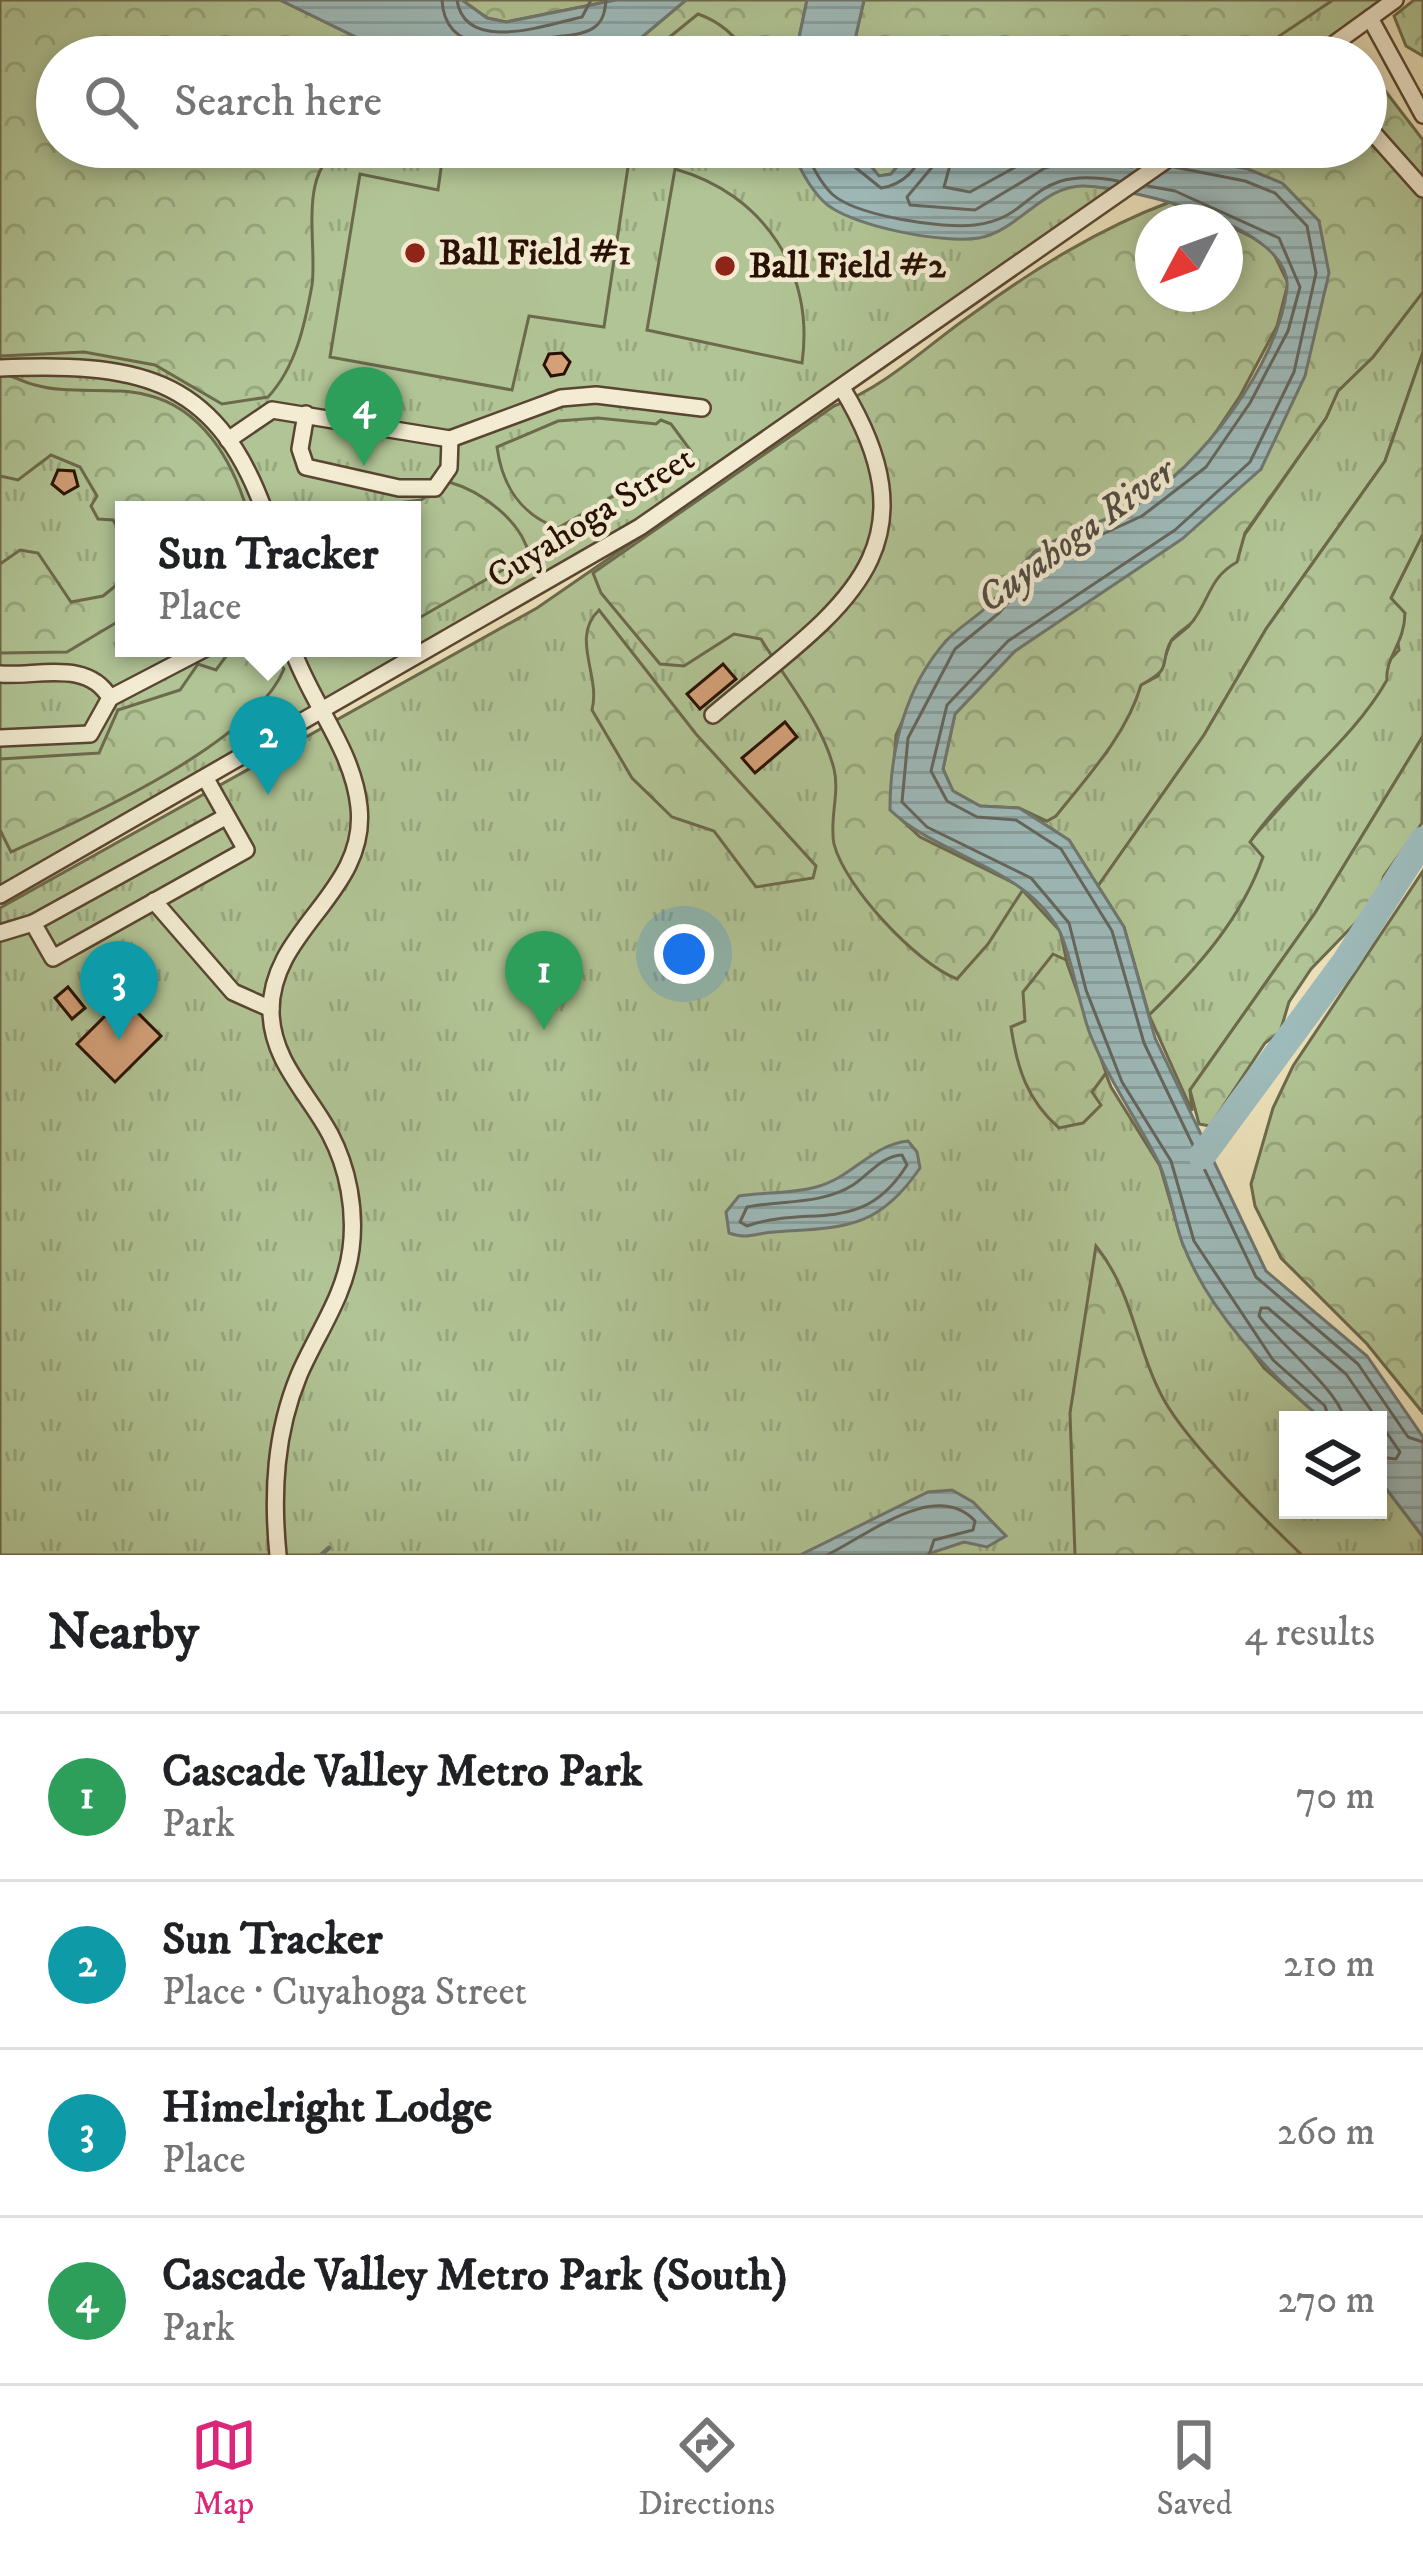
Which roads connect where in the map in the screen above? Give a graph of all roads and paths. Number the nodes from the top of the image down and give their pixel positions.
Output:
1 (1395, 0) edge
2 (1370, 18) junction
3 (1345, 36) edge
4 (1380, 36) edge
5 (1387, 49) edge
6 (1423, 115) edge
7 (1387, 149) edge
8 (1155, 168) edge
9 (1423, 189) edge
10 (0, 368) edge
11 (842, 388) junction
12 (702, 408) dead end
13 (306, 414) junction
14 (450, 439) junction
15 (228, 440) junction
16 (259, 501) edge
17 (421, 654) edge
18 (189, 657) edge
19 (296, 657) edge
20 (417, 657) edge
21 (0, 674) edge
22 (110, 698) junction
23 (322, 712) junction
24 (713, 716) dead end
25 (0, 738) edge
26 (206, 778) junction
27 (227, 816) junction
28 (0, 895) edge
29 (154, 902) junction
30 (33, 923) junction
31 (0, 934) edge
32 (271, 1009) junction
33 (278, 1555) edge

1 - 2 street
2 - 3 street
2 - 4 street
5 - 6 street
7 - 9 street
8 - 11 street, Cuyahoga Street
10 - 15 street
11 - 17 street, Cuyahoga Street
11 - 24 street
12 - 14 street
13 - 14 street
13 - 14 street
13 - 15 street
15 - 16 street
18 - 22 street
19 - 23 street
20 - 23 street, Cuyahoga Street
21 - 22 street
22 - 25 street
23 - 26 street, Cuyahoga Street
23 - 32 street
26 - 27 street
26 - 28 street, Cuyahoga Street
27 - 29 street
27 - 30 street
29 - 30 street
29 - 32 street
30 - 31 street
32 - 33 street

